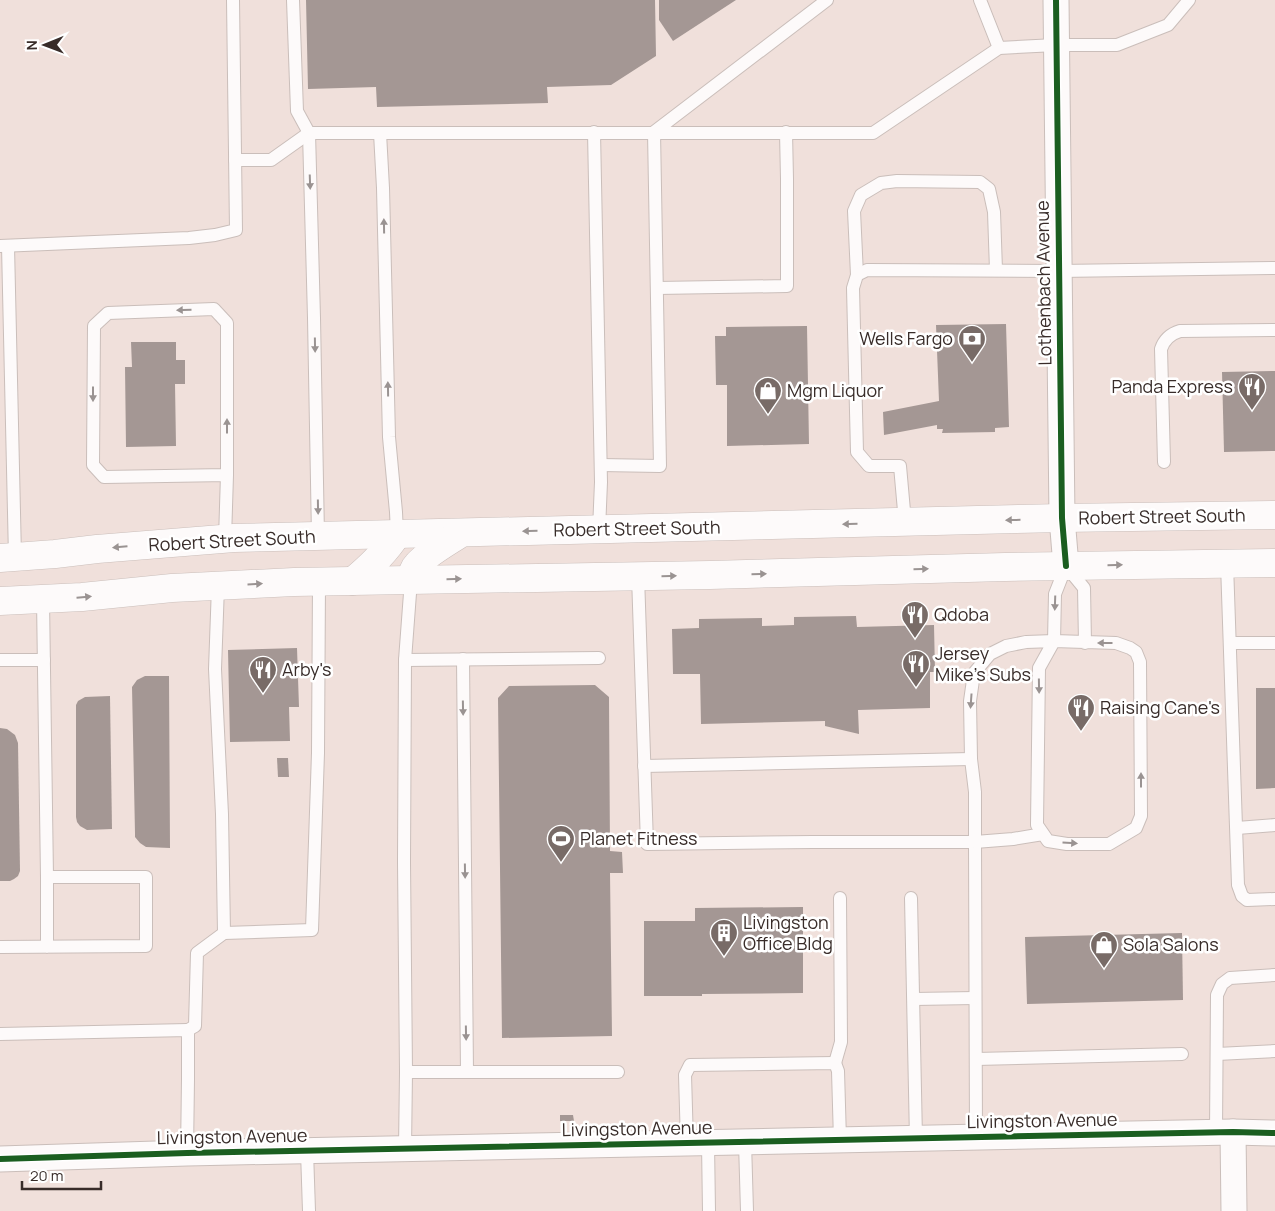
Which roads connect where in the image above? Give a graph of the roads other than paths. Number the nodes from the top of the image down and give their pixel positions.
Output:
1 (233, 0) edge
2 (293, 0) edge
3 (827, 0) edge
4 (980, 0) edge
5 (1056, 0) edge
6 (1189, 0) edge
7 (1056, 46) junction
8 (999, 48) junction
9 (594, 132) junction
10 (654, 132) junction
11 (786, 132) junction
12 (380, 133) junction
13 (308, 134) junction
14 (235, 160) junction
15 (4, 246) edge
16 (1275, 268) edge
17 (996, 270) junction
18 (1059, 271) junction
19 (857, 275) junction
20 (657, 288) junction
21 (1275, 330) edge
22 (1164, 462) dead end
23 (601, 465) junction
24 (227, 475) junction
25 (1275, 515) edge
26 (1062, 518) junction
27 (905, 522) junction
28 (599, 530) junction
29 (461, 533) junction
30 (397, 534) junction
31 (318, 536) junction
32 (225, 539) junction
33 (7, 558) edge
34 (1275, 563) edge
35 (1227, 564) junction
36 (1066, 566) junction
37 (638, 576) junction
38 (411, 580) junction
39 (353, 581) junction
40 (318, 582) junction
41 (218, 586) junction
42 (44, 600) junction
43 (0, 601) edge
44 (1054, 641) junction
45 (1085, 643) junction
46 (1230, 643) junction
47 (1275, 643) edge
48 (599, 658) dead end
49 (463, 659) junction
50 (0, 660) edge
51 (44, 660) junction
52 (405, 660) junction
53 (971, 758) junction
54 (644, 766) junction
55 (1275, 825) edge
56 (1236, 828) junction
57 (1043, 834) junction
58 (975, 842) junction
59 (46, 877) junction
60 (840, 898) dead end
61 (911, 898) dead end
62 (1275, 899) edge
63 (224, 933) junction
64 (0, 947) edge
65 (47, 947) junction
66 (1275, 975) edge
67 (976, 998) junction
68 (914, 999) junction
69 (188, 1030) junction
70 (0, 1034) edge
71 (1275, 1052) edge
72 (1182, 1054) dead end
73 (1217, 1054) junction
74 (976, 1058) junction
75 (835, 1063) junction
76 (406, 1072) junction
77 (467, 1072) junction
78 (618, 1072) dead end
79 (1225, 1132) junction
80 (1275, 1133) edge
81 (976, 1137) junction
82 (916, 1138) junction
83 (840, 1140) junction
84 (745, 1142) junction
85 (698, 1143) junction
86 (405, 1149) junction
87 (307, 1151) junction
88 (187, 1153) junction
89 (0, 1159) edge
90 (309, 1211) edge
91 (709, 1211) edge
92 (748, 1211) edge
93 (1234, 1211) edge

1 - 14 lane
2 - 13 lane
3 - 10 lane
4 - 8 lane
5 - 7 street, Lothenbach Avenue
6 - 7 lane
7 - 8 lane
7 - 18 street, Lothenbach Avenue
8 - 11 lane
9 - 10 lane
9 - 12 lane
9 - 23 lane
10 - 11 lane
10 - 20 lane
11 - 20 lane
12 - 13 lane
30 -> 12 lane
13 - 14 lane
13 -> 31 lane
14 - 15 lane
15 - 33 lane
16 - 18 lane
17 - 18 lane
17 - 19 lane
17 - 19 lane
18 - 26 street, Lothenbach Avenue
19 - 27 lane
20 - 23 lane
21 - 22 lane
23 - 28 lane
24 -> 24 lane
24 - 32 lane
25 - 26 main road, Robert Street South
26 -> 27 main road, Robert Street South
26 - 36 street, Lothenbach Avenue
27 -> 28 main road, Robert Street South
28 -> 29 main road, Robert Street South
29 - 30 main road, Robert Street South
29 - 38 main road
30 - 31 main road, Robert Street South
30 - 39 main road
31 - 32 main road, Robert Street South
32 -> 33 main road, Robert Street South
34 - 35 main road
36 -> 35 main road
35 - 46 lane
37 -> 36 main road
36 -> 44 lane
36 - 45 lane
38 -> 37 main road
37 - 54 lane
38 - 39 main road
38 - 52 lane
39 - 40 main road
41 -> 40 main road
40 - 63 lane
42 -> 41 main road
41 - 63 lane
42 - 43 main road
42 - 51 lane
44 - 45 lane
44 -> 53 lane
44 -> 57 lane
57 -> 45 lane
46 - 47 lane
46 - 56 lane
48 - 49 lane
49 - 52 lane
49 -> 77 lane
50 - 51 lane
51 - 59 lane
52 - 76 lane
53 - 54 lane
53 - 58 lane
54 - 58 lane
55 - 56 lane
56 - 62 lane
57 - 58 lane
58 - 67 lane
59 - 65 lane
59 - 65 lane
60 - 75 lane
61 - 68 lane
63 - 69 lane
64 - 65 lane
66 - 73 lane
67 - 68 lane
67 - 74 lane
68 - 82 lane
69 - 70 lane
69 - 88 lane
71 - 73 lane
72 - 74 lane
73 - 79 lane
74 - 81 lane
75 - 83 lane
75 - 85 lane
76 - 77 lane
76 - 86 lane
77 - 78 lane
79 - 80 street, Livingston Avenue
79 - 81 street, Livingston Avenue
79 - 93 street
81 - 82 street, Livingston Avenue
82 - 83 street, Livingston Avenue
83 - 84 street, Livingston Avenue
84 - 85 street, Livingston Avenue
84 - 92 lane
85 - 86 street, Livingston Avenue
85 - 91 lane
86 - 87 street, Livingston Avenue
87 - 88 street, Livingston Avenue
87 - 90 lane
88 - 89 street, Livingston Avenue

